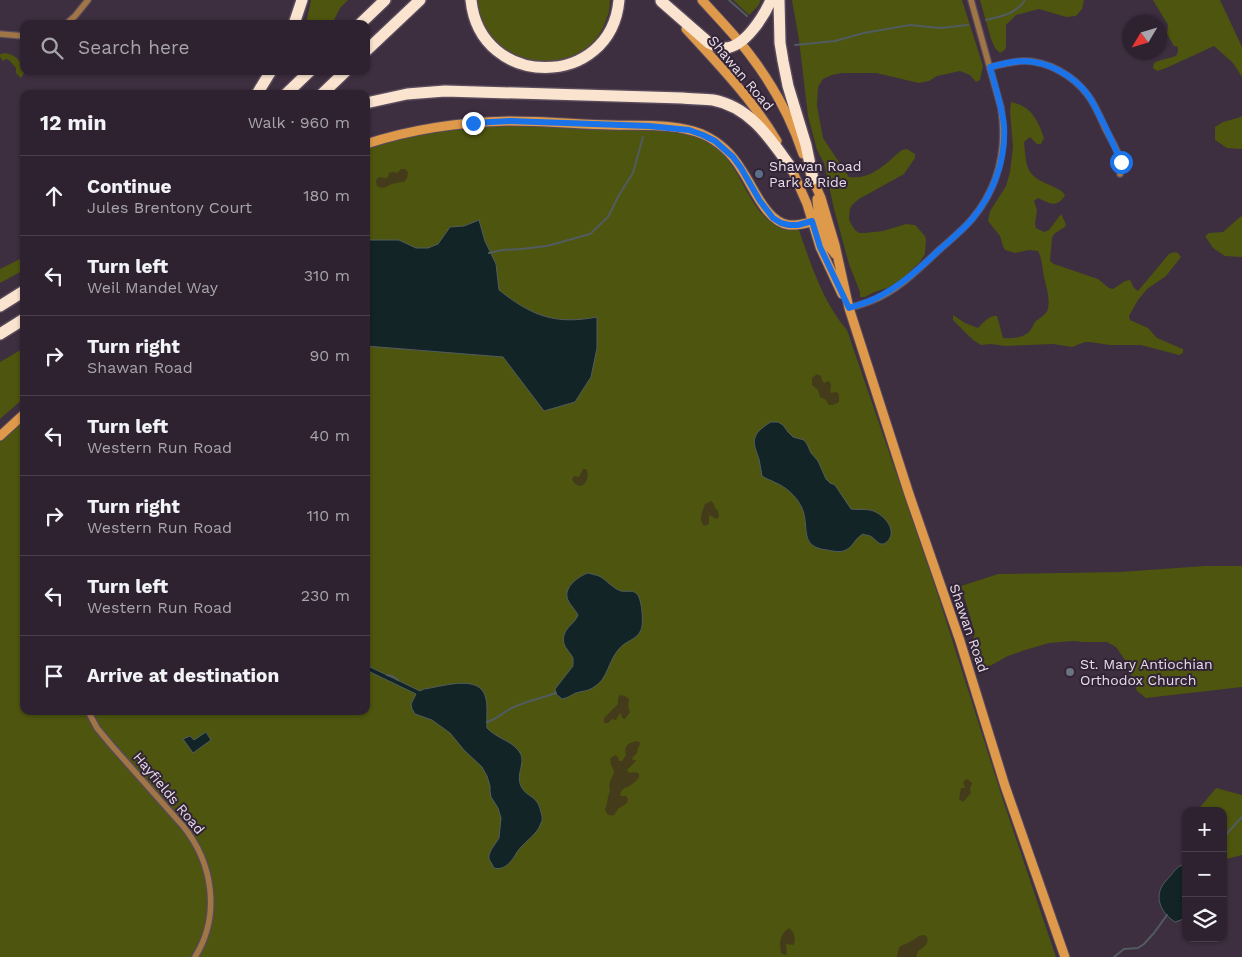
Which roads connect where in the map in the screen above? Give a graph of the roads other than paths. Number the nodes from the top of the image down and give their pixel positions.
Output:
1 (88, 0) edge
2 (302, 0) edge
3 (383, 0) edge
4 (420, 0) edge
5 (471, 0) edge
6 (619, 0) edge
7 (660, 0) edge
8 (702, 0) edge
9 (771, 0) edge
10 (779, 0) edge
11 (971, 0) edge
12 (70, 20) edge
13 (295, 20) edge
14 (364, 20) edge
15 (0, 34) edge
16 (20, 36) edge
17 (740, 42) junction
18 (370, 47) edge
19 (990, 67) junction
20 (269, 75) edge
21 (306, 75) edge
22 (342, 75) edge
23 (259, 90) edge
24 (290, 90) edge
25 (326, 90) edge
26 (370, 102) edge
27 (370, 143) edge
28 (792, 169) junction
29 (1120, 174) dead end
30 (812, 179) junction
31 (815, 220) junction
32 (838, 259) junction
33 (20, 294) edge
34 (0, 306) edge
35 (849, 308) junction
36 (20, 322) edge
37 (0, 334) edge
38 (20, 418) edge
39 (0, 436) edge
40 (90, 715) edge
41 (195, 957) edge
42 (1065, 957) edge

1 - 12 street
2 - 13 highway
3 - 14 highway
4 - 18 highway
5 - 6 highway
7 - 17 highway
7 - 28 main road, Shawan Road
8 - 17 main road, Shawan Road
9 - 17 highway
10 - 30 highway
11 - 19 street
15 - 16 street
17 - 30 main road, Shawan Road
19 - 29 street
19 - 35 street
20 - 23 highway
21 - 24 highway
22 - 25 highway
26 - 28 highway
27 - 31 main road
28 - 31 main road, Shawan Road
30 - 31 main road, Shawan Road
30 - 32 main road, Shawan Road
31 - 32 main road, Shawan Road
31 - 35 main road, Shawan Road
32 - 35 main road, Shawan Road
33 - 34 highway
35 - 42 main road, Shawan Road
36 - 37 highway
38 - 39 main road
40 - 41 street, Hayfields Road

